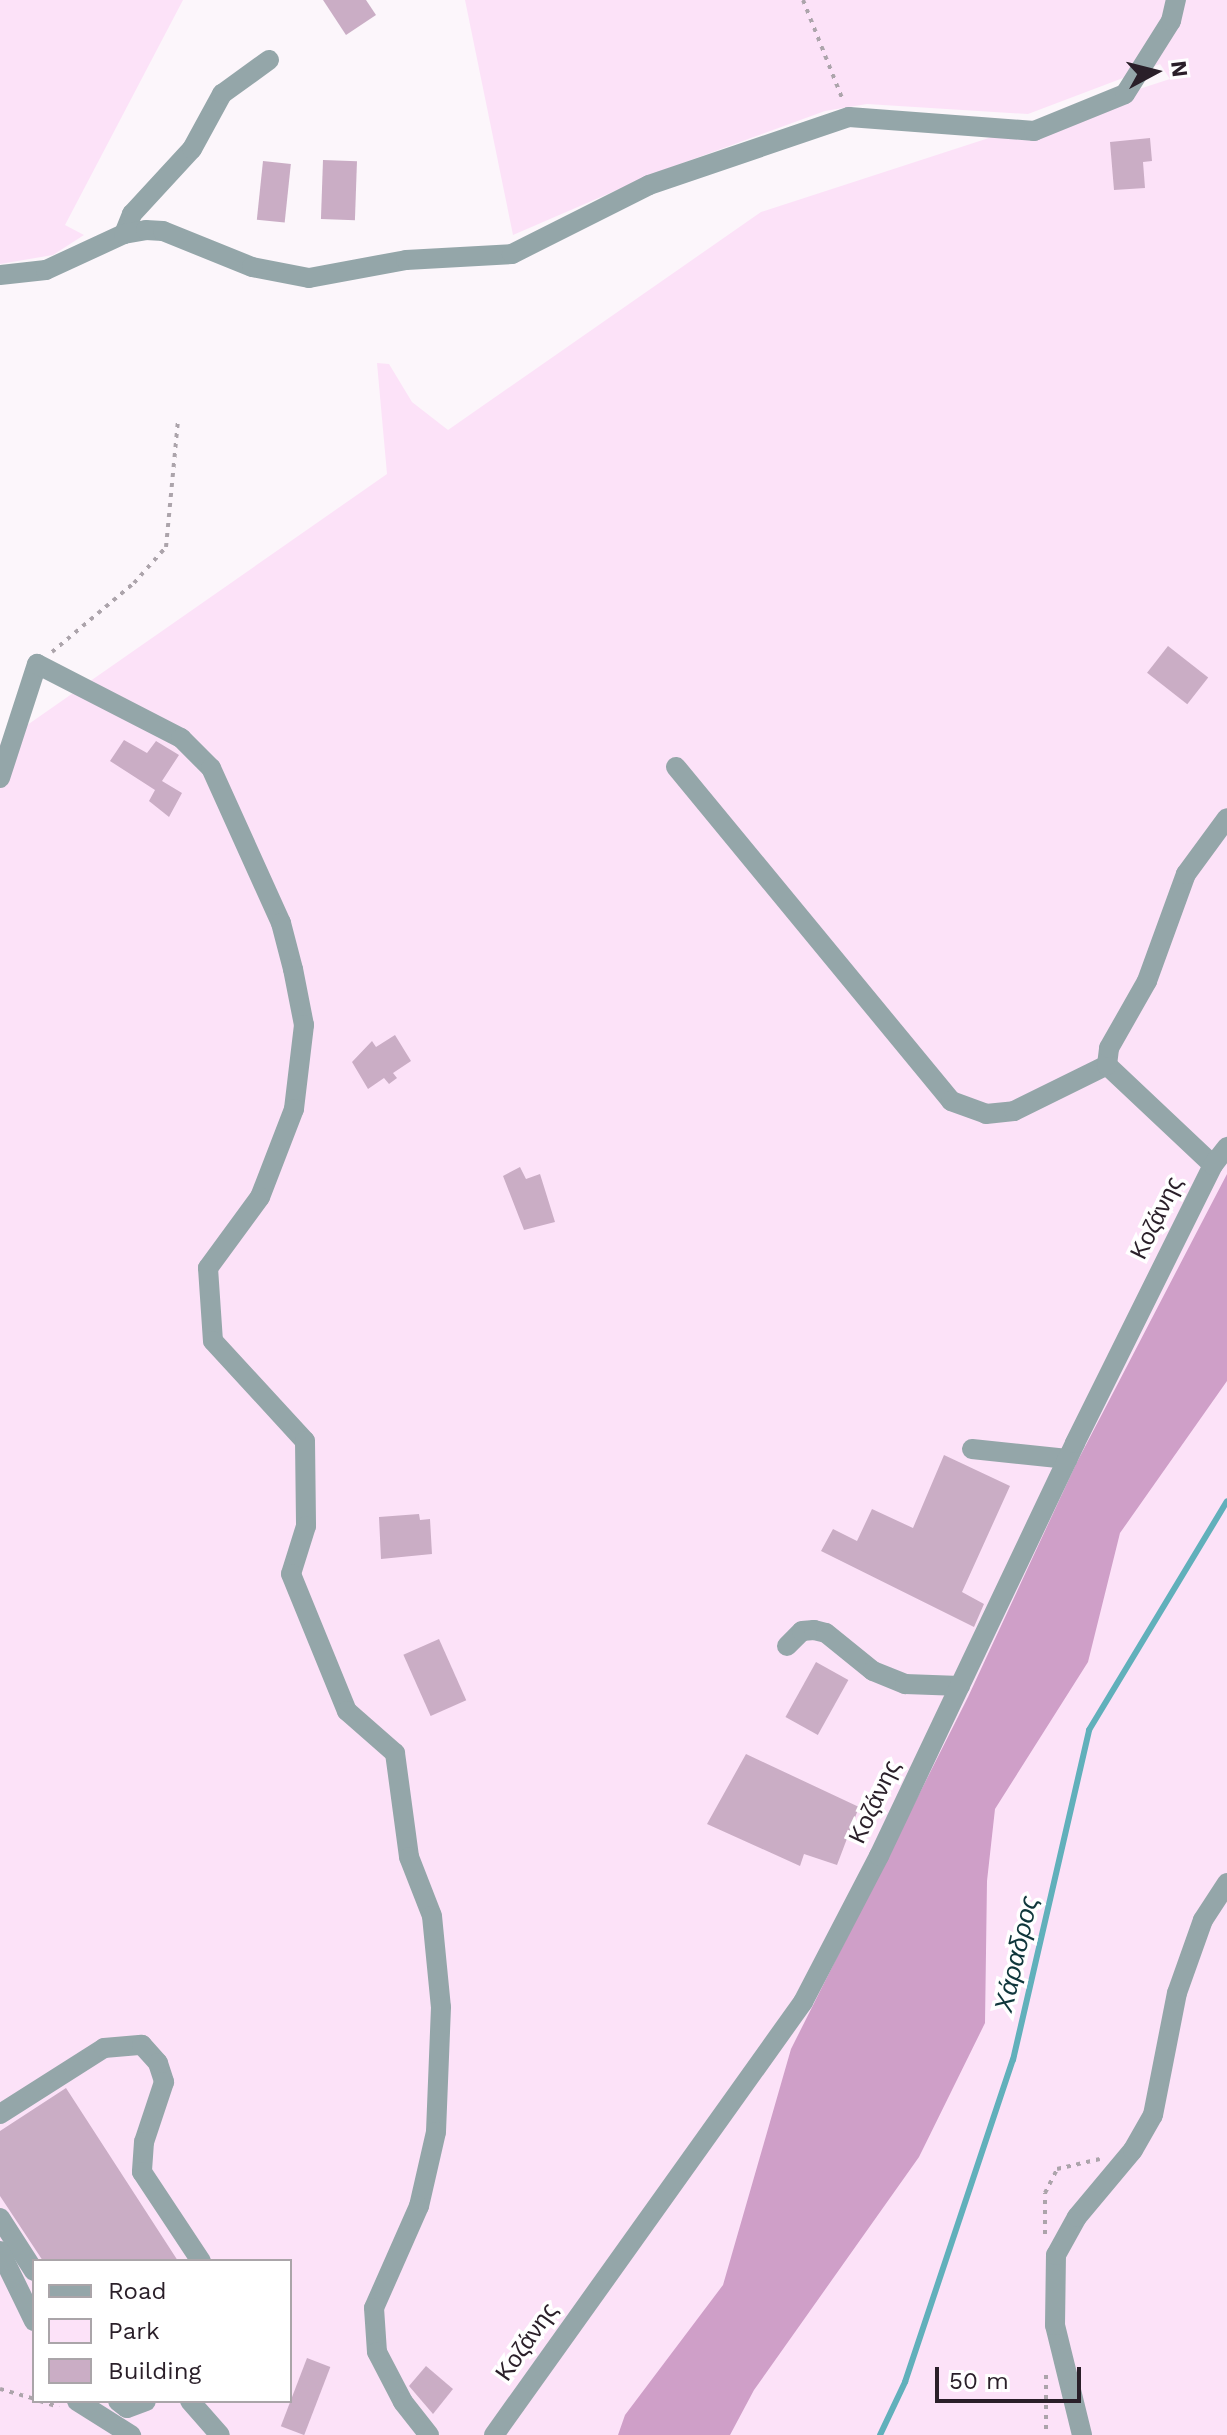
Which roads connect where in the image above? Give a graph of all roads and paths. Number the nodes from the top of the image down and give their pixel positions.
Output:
1 (803, 0) edge
2 (1176, 0) edge
3 (269, 60) dead end
4 (849, 117) junction
5 (124, 234) junction
6 (0, 275) edge
7 (178, 421) dead end
8 (37, 664) junction
9 (676, 767) dead end
10 (0, 778) edge
11 (1227, 818) edge
12 (1107, 1065) junction
13 (1227, 1147) edge
14 (1213, 1165) junction
15 (972, 1449) dead end
16 (1067, 1459) junction
17 (787, 1646) dead end
18 (960, 1686) junction
19 (1227, 1883) edge
20 (0, 2114) edge
21 (0, 2218) edge
22 (0, 2251) edge
23 (200, 2259) edge
24 (32, 2268) edge
25 (32, 2317) edge
26 (0, 2389) edge
27 (32, 2398) edge
28 (80, 2403) edge
29 (121, 2403) edge
30 (141, 2403) edge
31 (192, 2403) edge
32 (131, 2435) edge
33 (220, 2435) edge
34 (429, 2435) edge
35 (494, 2435) edge
36 (1082, 2435) edge

1 - 4 path
2 - 4 street
3 - 5 street
4 - 5 street
5 - 6 street
7 - 8 path
8 - 10 street
8 - 34 street
9 - 12 street
11 - 12 street
12 - 14 street
13 - 14 street, Κοζάνης
14 - 16 street, Κοζάνης
15 - 16 street
16 - 18 street, Κοζάνης
17 - 18 street
18 - 35 street, Κοζάνης
19 - 36 street
20 - 23 street
21 - 24 street
22 - 25 street
26 - 27 path
28 - 32 street
29 - 30 street
31 - 33 street

